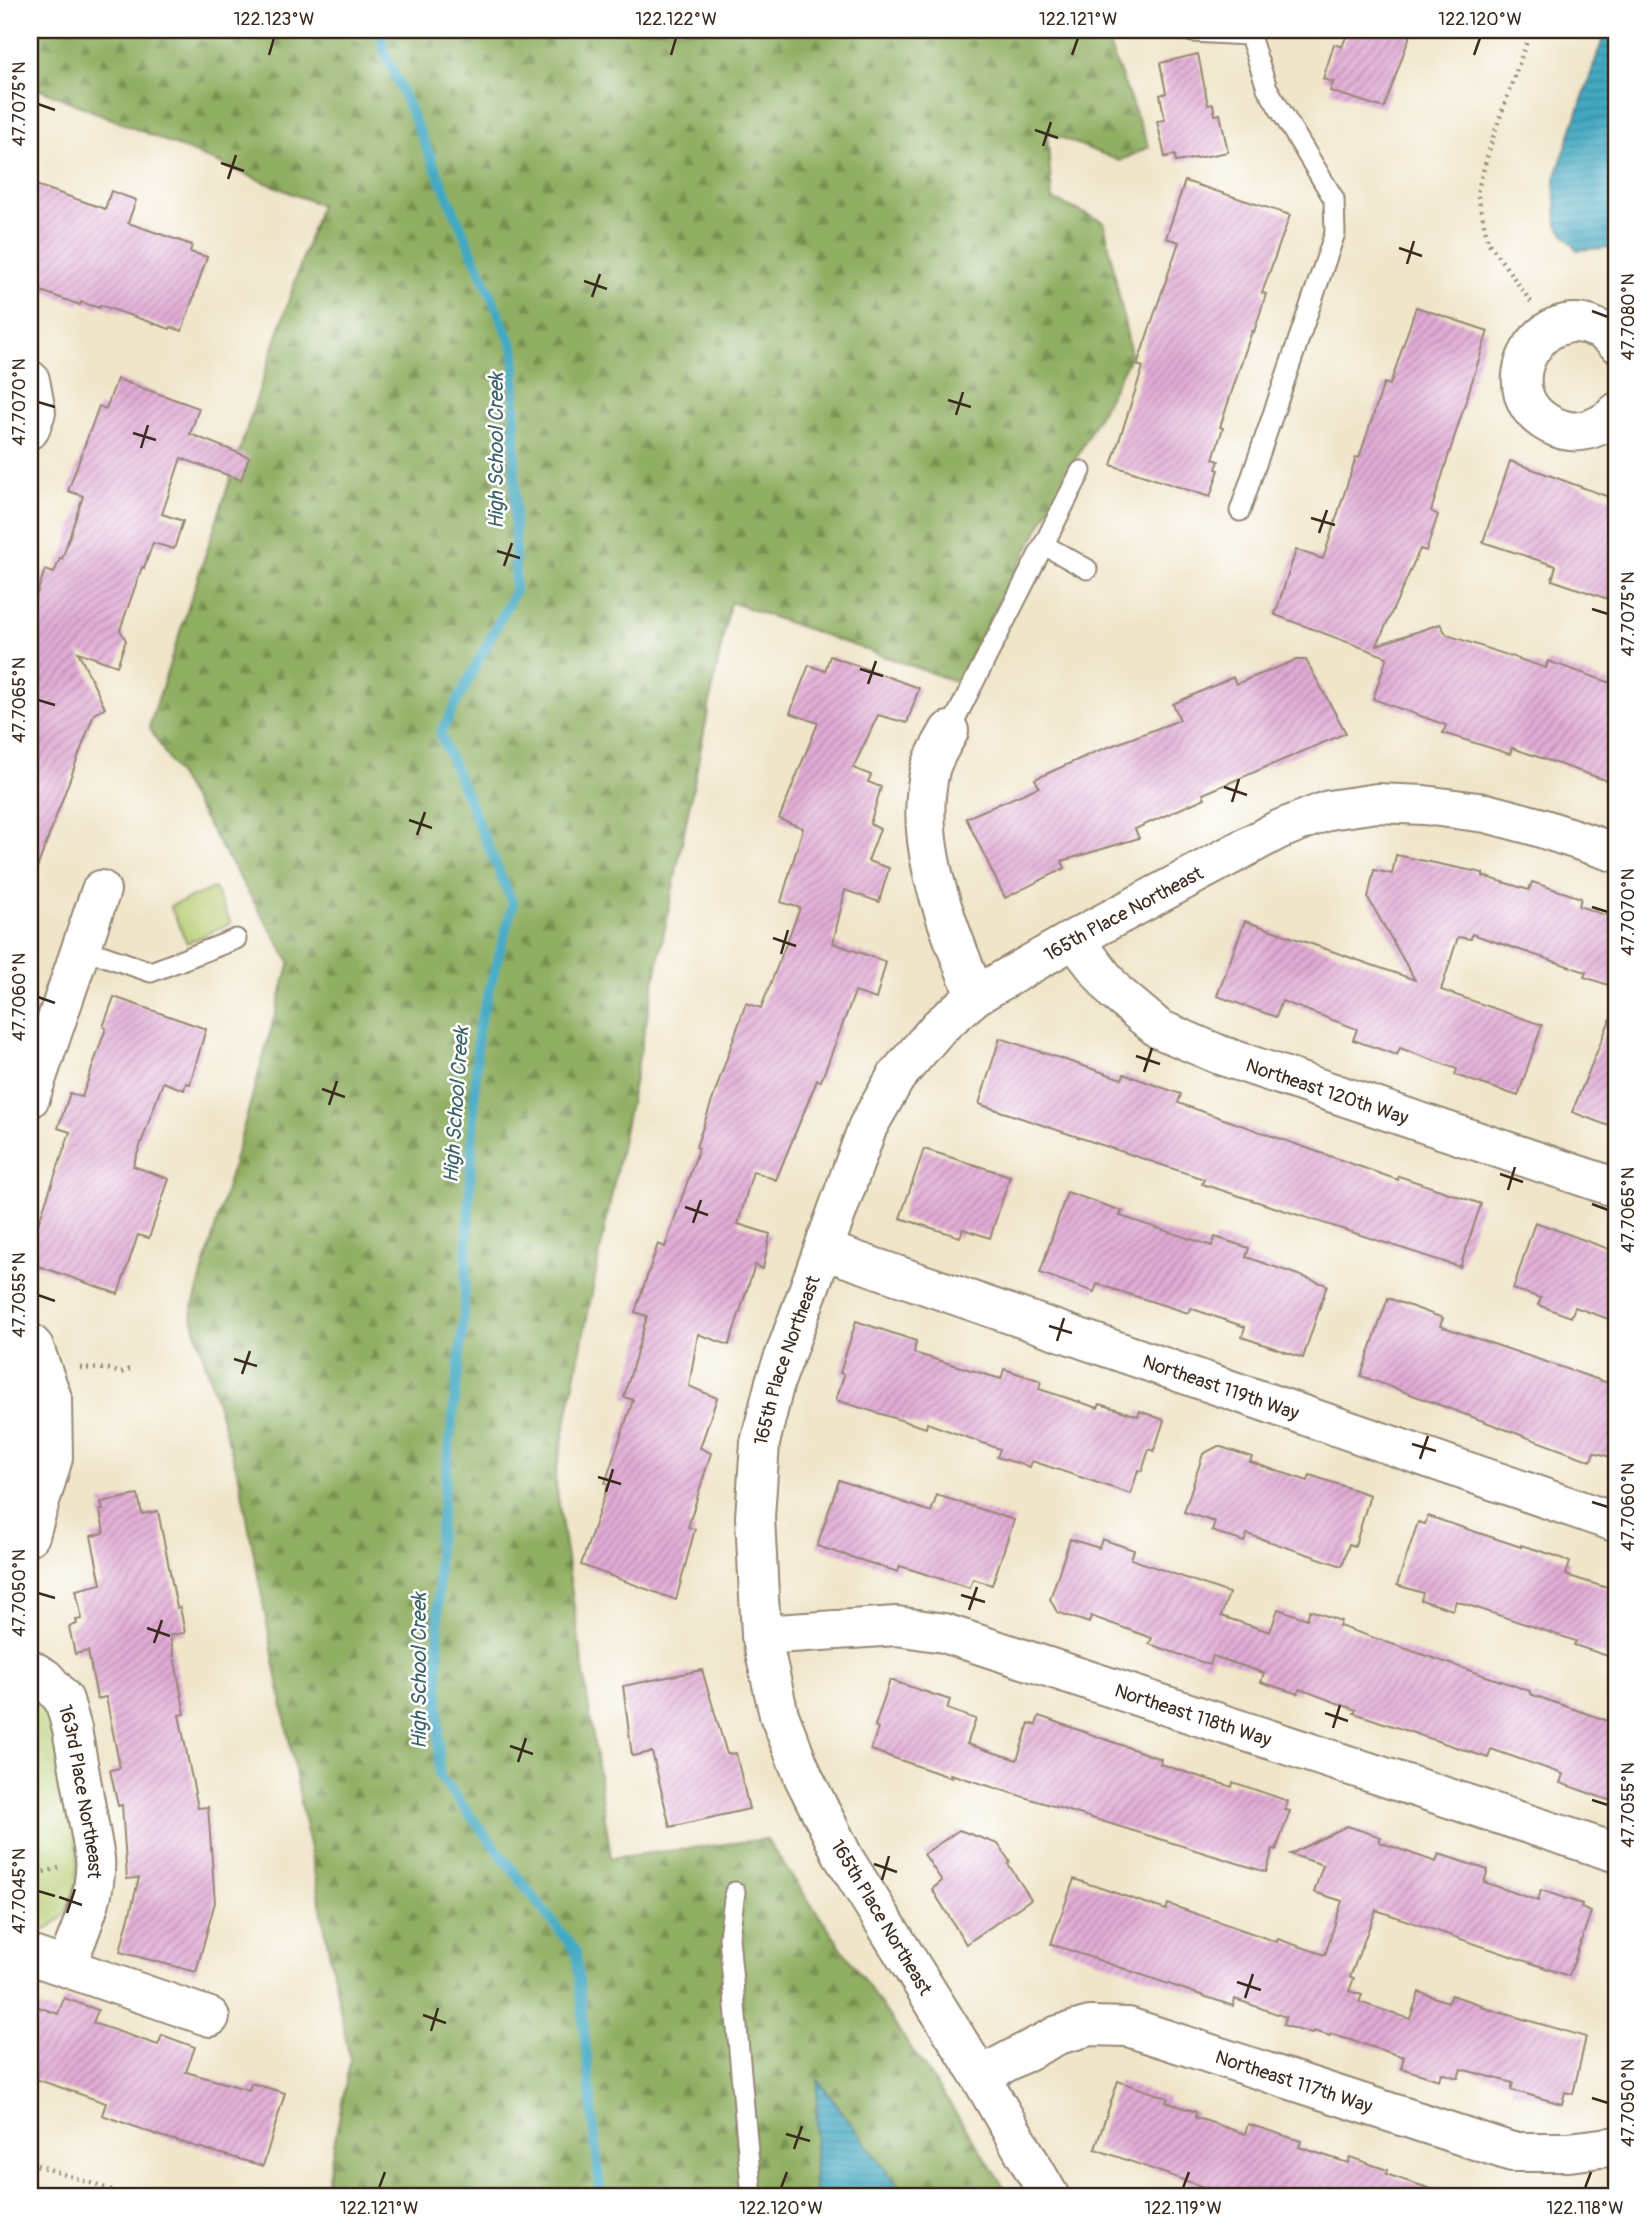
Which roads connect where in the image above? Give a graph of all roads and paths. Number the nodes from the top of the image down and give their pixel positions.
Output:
1 (1189, 30) edge
2 (1531, 30) edge
3 (1248, 32) edge
4 (1537, 312) dead end
5 (1617, 343) edge
6 (30, 380) edge
7 (1617, 414) edge
8 (30, 429) edge
9 (1081, 471) dead end
10 (1240, 511) dead end
11 (1044, 545) junction
12 (1087, 569) dead end
13 (948, 731) joint
14 (1617, 853) edge
15 (101, 890) dead end
16 (236, 939) dead end
17 (1073, 939) junction
18 (82, 948) junction
19 (975, 996) junction
20 (30, 1098) edge
21 (1617, 1188) edge
22 (824, 1250) junction
23 (30, 1343) edge
24 (80, 1368) dead end
25 (132, 1368) dead end
26 (1617, 1523) edge
27 (30, 1535) edge
28 (761, 1635) junction
29 (30, 1669) edge
30 (1617, 1853) edge
31 (735, 1892) dead end
32 (30, 1955) edge
33 (66, 1967) junction
34 (210, 2017) dead end
35 (981, 2076) junction
36 (1617, 2146) edge
37 (30, 2163) edge
38 (121, 2197) edge
39 (752, 2197) edge
40 (1050, 2197) edge

1 - 3 lane
2 - 4 path
3 - 10 lane
5 - 7 street
6 - 8 street
9 - 11 lane
11 - 12 lane
11 - 13 lane
13 - 19 street
14 - 17 street, 165th Place Northeast
15 - 18 street
16 - 18 lane
17 - 19 street, 165th Place Northeast
17 - 21 street, Northeast 120th Way
18 - 20 street
19 - 22 street, 165th Place Northeast
22 - 26 street, Northeast 119th Way
22 - 28 street, 165th Place Northeast
23 - 27 street
24 - 25 path
28 - 30 street, Northeast 118th Way
28 - 35 street, 165th Place Northeast
29 - 33 street, 163rd Place Northeast
31 - 39 lane
32 - 33 street
33 - 34 street
35 - 36 street, Northeast 117th Way
35 - 40 street, 165th Place Northeast
37 - 38 path

